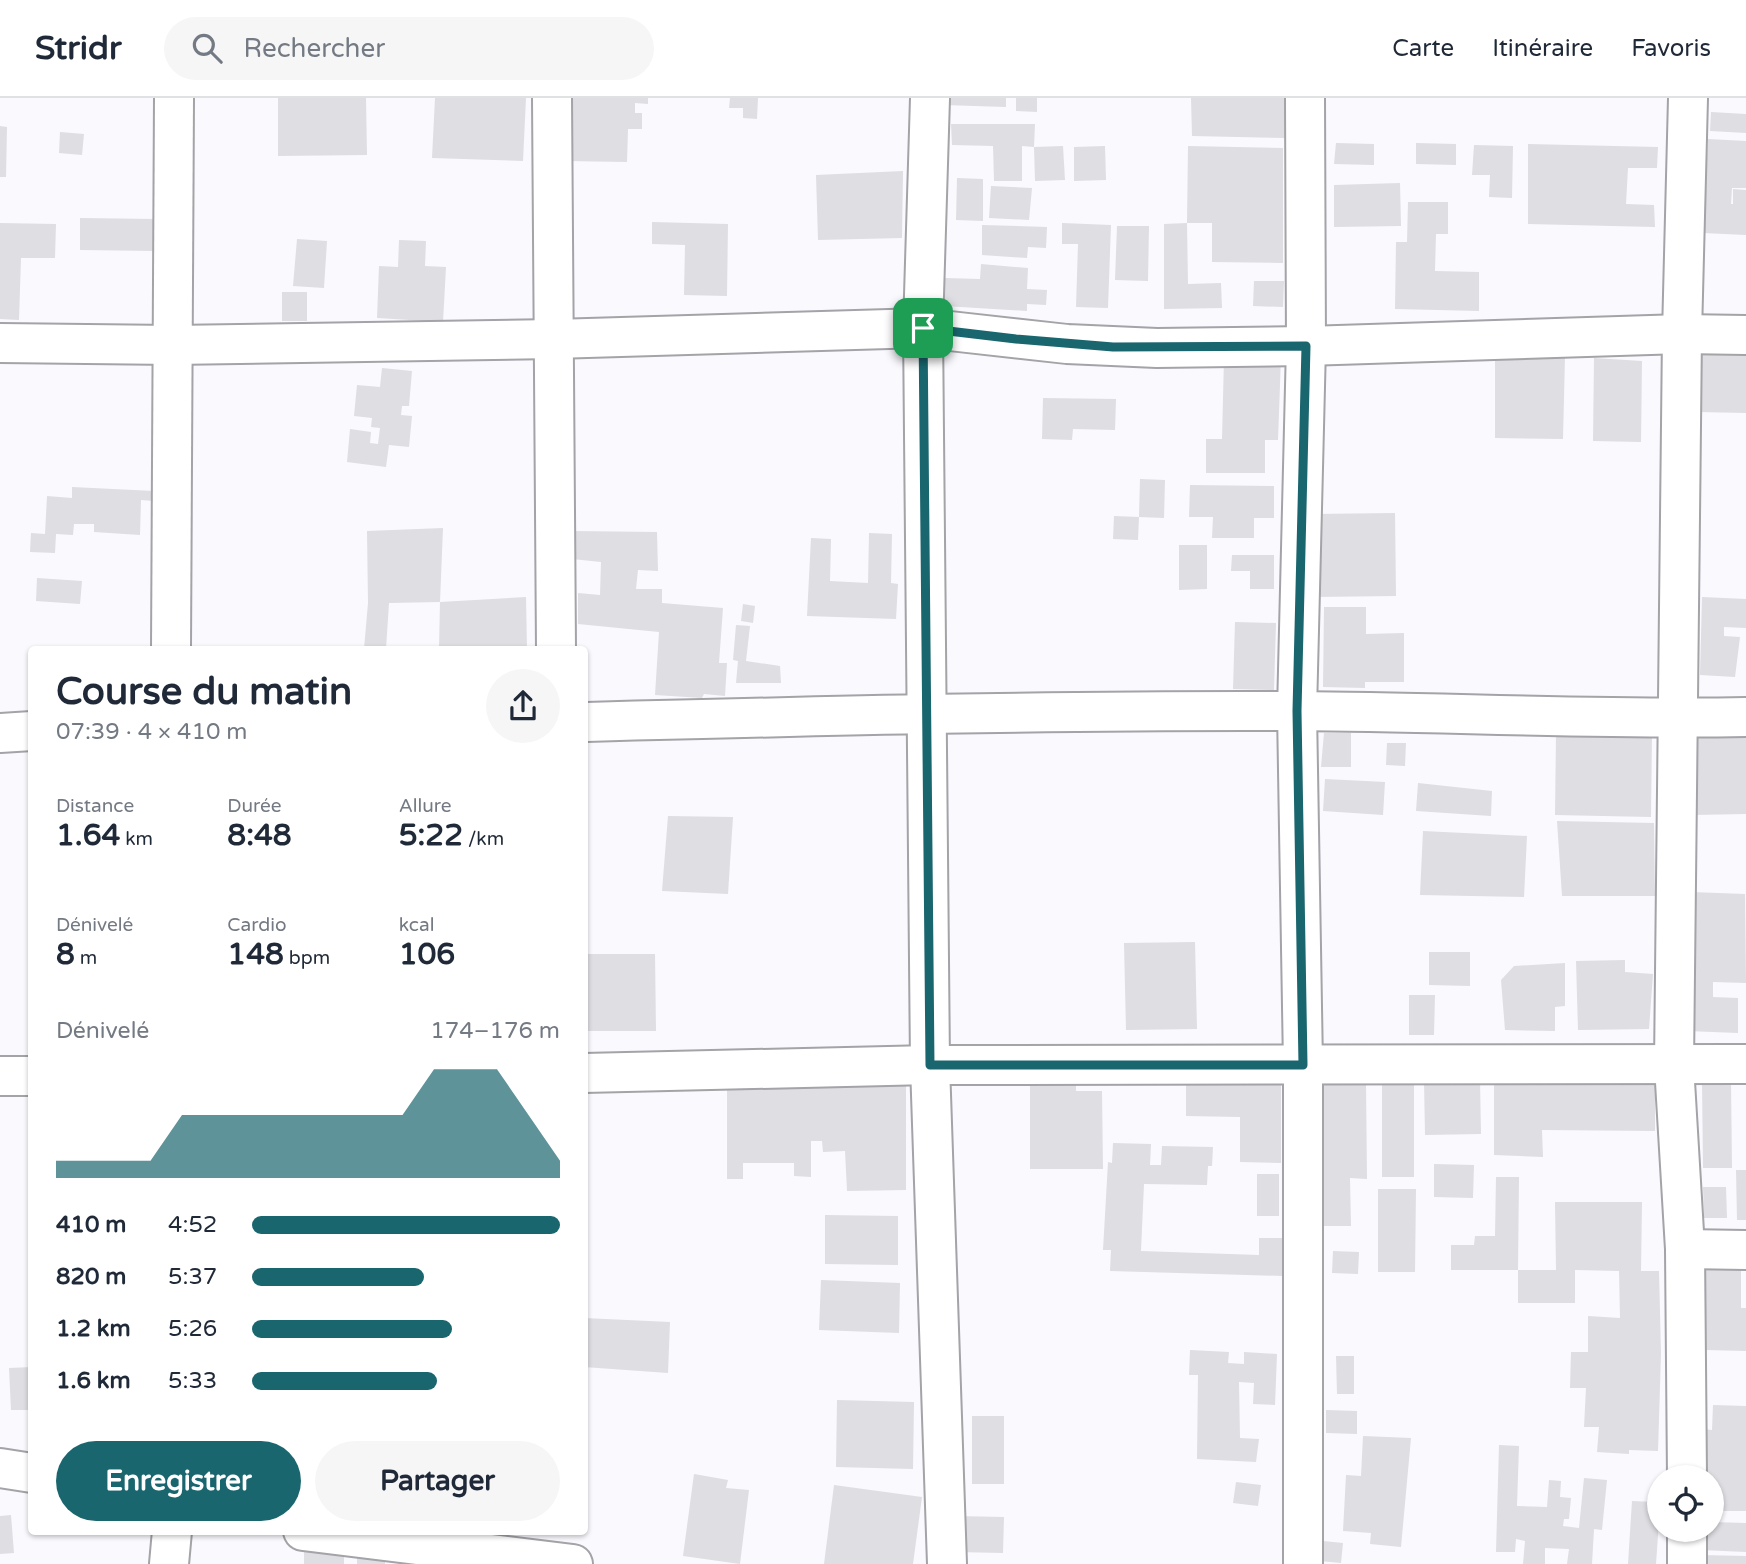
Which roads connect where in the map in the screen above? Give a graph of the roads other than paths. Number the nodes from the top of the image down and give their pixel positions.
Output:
1 (174, 98) edge
2 (551, 98) edge
3 (930, 98) edge
4 (1304, 98) edge
5 (1688, 98) edge
6 (923, 328) junction
7 (1682, 334) junction
8 (1746, 335) edge
9 (554, 339) junction
10 (0, 343) edge
11 (173, 345) junction
12 (1306, 346) junction
13 (171, 646) edge
14 (556, 646) edge
15 (1297, 711) junction
16 (927, 714) junction
17 (1746, 717) edge
18 (1678, 719) junction
19 (588, 722) edge
20 (28, 731) edge
21 (0, 733) edge
22 (1746, 1064) edge
23 (930, 1065) junction
24 (1303, 1065) junction
25 (1674, 1065) junction
26 (588, 1073) edge
27 (0, 1076) edge
28 (28, 1076) edge
29 (1685, 1249) junction
30 (1746, 1250) edge
31 (1687, 1465) edge
32 (0, 1468) edge
33 (28, 1472) edge
34 (172, 1535) edge
35 (346, 1535) edge
36 (1687, 1542) edge
37 (564, 1555) edge
38 (169, 1564) edge
39 (947, 1564) edge
40 (1303, 1564) edge
41 (1687, 1564) edge

1 - 11 street
2 - 9 street
3 - 6 street
4 - 12 street
5 - 7 street
6 - 9 street
6 - 12 street
6 - 16 street
7 - 8 street
7 - 12 street
7 - 18 street
9 - 11 street
9 - 14 street
10 - 11 street
11 - 13 street
12 - 15 street
15 - 16 street
15 - 18 street
15 - 24 street
16 - 19 street
16 - 23 street
17 - 18 street
18 - 25 street
20 - 21 street
22 - 25 street
23 - 24 street
23 - 26 street
23 - 39 street
24 - 25 street
24 - 40 street
25 - 29 street
27 - 28 street
29 - 30 street
29 - 31 street
32 - 33 street
34 - 38 street
35 - 37 street
36 - 41 street

